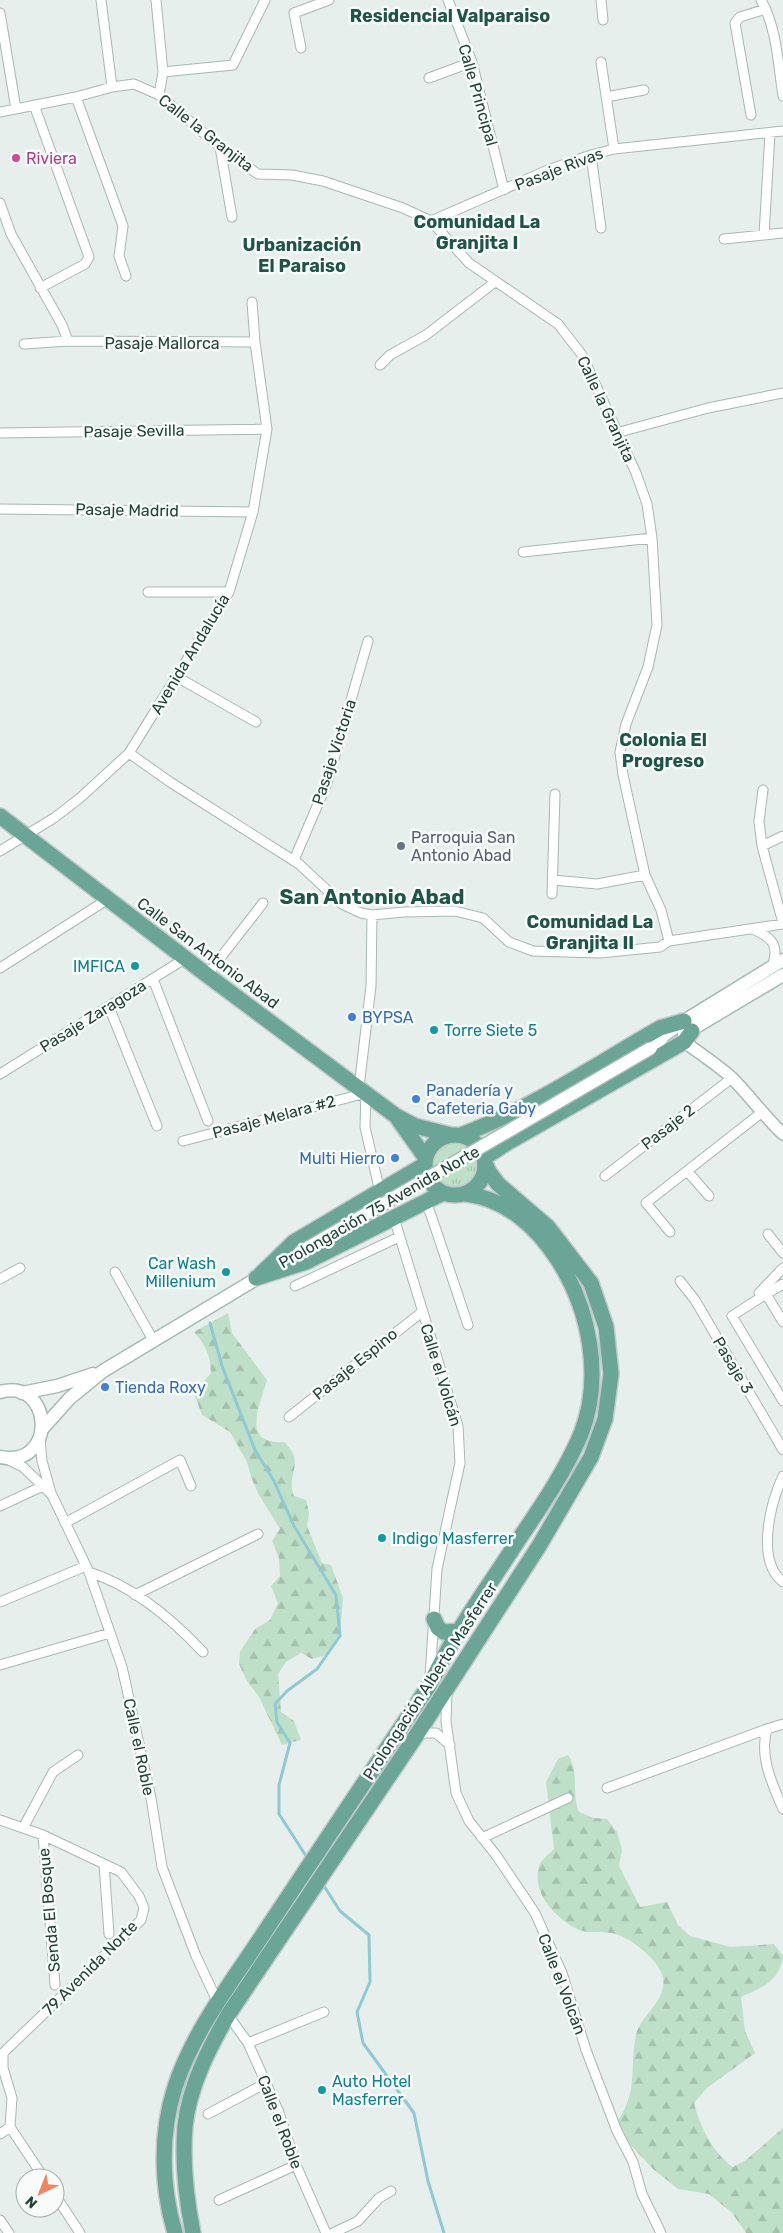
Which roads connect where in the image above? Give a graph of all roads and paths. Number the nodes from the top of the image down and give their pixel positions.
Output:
1 (100, 0) edge
2 (156, 0) edge
3 (265, 0) edge
4 (329, 0) edge
5 (448, 0) edge
6 (601, 0) edge
7 (761, 0) edge
8 (766, 9) junction
9 (0, 13) edge
10 (603, 20) dead end
11 (301, 48) dead end
12 (472, 62) junction
13 (601, 62) dead end
14 (163, 72) junction
15 (429, 78) dead end
16 (112, 86) junction
17 (644, 90) dead end
18 (159, 94) junction
19 (783, 96) edge
20 (606, 97) junction
21 (76, 98) junction
22 (34, 105) junction
23 (16, 109) junction
24 (0, 112) edge
25 (751, 115) dead end
26 (783, 132) edge
27 (770, 133) junction
28 (220, 147) junction
29 (614, 149) junction
30 (591, 155) junction
31 (504, 190) junction
32 (0, 203) edge
33 (232, 217) dead end
34 (431, 221) junction
35 (601, 228) dead end
36 (783, 234) edge
37 (764, 235) junction
38 (724, 239) dead end
39 (126, 276) dead end
40 (495, 282) junction
41 (40, 288) junction
42 (252, 302) dead end
43 (68, 341) junction
44 (255, 342) junction
45 (24, 344) dead end
46 (380, 365) dead end
47 (783, 392) edge
48 (267, 429) junction
49 (0, 433) edge
50 (616, 433) junction
51 (0, 509) edge
52 (254, 512) junction
53 (652, 538) junction
54 (523, 552) dead end
55 (148, 592) dead end
56 (229, 592) junction
57 (368, 641) dead end
58 (177, 677) junction
59 (256, 722) dead end
60 (129, 753) junction
61 (763, 790) dead end
62 (555, 794) dead end
63 (0, 816) edge
64 (26, 836) junction
65 (783, 836) edge
66 (762, 846) junction
67 (0, 851) edge
68 (294, 860) junction
69 (645, 875) junction
70 (553, 880) junction
71 (552, 894) dead end
72 (108, 899) junction
73 (263, 903) dead end
74 (372, 915) junction
75 (783, 924) edge
76 (752, 928) junction
77 (669, 941) junction
78 (186, 958) junction
79 (778, 963) edge
80 (0, 968) edge
81 (207, 975) junction
82 (783, 975) edge
83 (153, 979) junction
84 (108, 1007) junction
85 (686, 1031) junction
86 (0, 1074) edge
87 (732, 1078) junction
88 (362, 1090) junction
89 (761, 1113) junction
90 (396, 1116) junction
91 (208, 1121) dead end
92 (157, 1126) dead end
93 (783, 1134) edge
94 (456, 1135) junction
95 (183, 1141) dead end
96 (485, 1160) junction
97 (425, 1161) junction
98 (687, 1171) junction
99 (605, 1176) dead end
100 (380, 1192) junction
101 (443, 1193) junction
102 (466, 1194) junction
103 (709, 1196) dead end
104 (425, 1201) junction
105 (394, 1218) junction
106 (670, 1232) dead end
107 (768, 1234) dead end
108 (399, 1237) junction
109 (783, 1253) edge
110 (20, 1268) dead end
111 (783, 1268) edge
112 (115, 1272) dead end
113 (256, 1278) junction
114 (0, 1279) edge
115 (680, 1281) dead end
116 (783, 1284) edge
117 (295, 1286) dead end
118 (762, 1293) junction
119 (422, 1312) junction
120 (783, 1322) edge
121 (468, 1325) dead end
122 (154, 1340) junction
123 (103, 1371) junction
124 (0, 1392) edge
125 (22, 1393) junction
126 (783, 1400) edge
127 (289, 1417) dead end
128 (41, 1434) junction
129 (783, 1450) edge
130 (3, 1458) edge
131 (783, 1476) edge
132 (43, 1486) junction
133 (191, 1486) dead end
134 (51, 1494) junction
135 (0, 1506) edge
136 (65, 1523) junction
137 (258, 1534) dead end
138 (88, 1569) junction
139 (783, 1582) edge
140 (135, 1595) junction
141 (0, 1602) edge
142 (434, 1619) junction
143 (459, 1631) junction
144 (110, 1634) junction
145 (203, 1652) dead end
146 (0, 1665) edge
147 (430, 1684) junction
148 (448, 1686) junction
149 (783, 1724) edge
150 (767, 1729) junction
151 (416, 1737) junction
152 (450, 1746) junction
153 (78, 1755) dead end
154 (607, 1788) dead end
155 (568, 1798) dead end
156 (783, 1809) edge
157 (0, 1820) edge
158 (23, 1828) junction
159 (43, 1835) junction
160 (482, 1838) junction
161 (104, 1864) junction
162 (109, 1934) dead end
163 (55, 1985) dead end
164 (218, 2003) junction
165 (324, 2012) dead end
166 (228, 2015) junction
167 (248, 2043) junction
168 (2, 2054) edge
169 (266, 2082) junction
170 (208, 2114) dead end
171 (10, 2127) junction
172 (0, 2134) edge
173 (296, 2165) junction
174 (37, 2168) edge
175 (391, 2191) dead end
176 (219, 2200) dead end
177 (65, 2210) edge
178 (0, 2220) edge
179 (9, 2233) edge
180 (80, 2233) edge
181 (175, 2233) edge
182 (193, 2233) edge
183 (326, 2233) edge
184 (334, 2233) edge
185 (661, 2233) edge

1 - 16 street
2 - 14 street
3 - 14 street
4 - 11 street
5 - 12 street, Calle Principal
6 - 10 street
7 - 8 street
8 - 19 street
8 - 25 street
9 - 23 street
12 - 15 street
12 - 31 street, Calle Principal
13 - 20 street
14 - 18 street
16 - 18 street, Calle la Granjita
16 - 21 street, Calle la Granjita
17 - 20 street
18 - 28 street, Calle la Granjita
20 - 29 street
21 - 22 street, Calle la Granjita
21 - 39 street
22 - 23 street, Calle la Granjita
22 - 41 street
23 - 24 street, Calle la Granjita
26 - 27 street, Pasaje Rivas
27 - 29 street, Pasaje Rivas
27 - 37 street
28 - 33 street
28 - 34 street, Calle la Granjita
29 - 30 street, Pasaje Rivas
30 - 31 street, Pasaje Rivas
30 - 35 street
31 - 34 street, Pasaje Rivas
32 - 41 street
34 - 40 street, Calle la Granjita
36 - 37 street
37 - 38 street
40 - 46 street
40 - 50 street, Calle la Granjita
41 - 43 street
42 - 44 street, Avenida Andalucía
43 - 44 street, Pasaje Mallorca
43 - 45 street, Pasaje Mallorca
44 - 48 street, Avenida Andalucía
47 - 50 street
48 - 49 street, Pasaje Sevilla
48 - 52 street, Avenida Andalucía
50 - 53 street, Calle la Granjita
51 - 52 street, Pasaje Madrid
52 - 56 street, Avenida Andalucía
53 - 54 street
53 - 69 street, Calle la Granjita
55 - 56 street
56 - 58 street, Avenida Andalucía
57 - 68 street, Pasaje Victoria
58 - 59 street
58 - 60 street, Avenida Andalucía
60 - 64 street, Avenida Andalucía
60 - 68 street
61 - 66 street
62 - 70 street
63 - 64 main road, Calle San Antonio Abad
64 - 67 street, Avenida Andalucía
64 - 72 main road, Calle San Antonio Abad
65 - 66 street
66 - 75 street
68 - 74 street
69 - 70 street
69 - 77 street, Calle la Granjita
70 - 71 street
72 - 78 main road, Calle San Antonio Abad
72 - 80 street
73 - 81 street
74 - 77 street
74 - 88 street
75 - 76 street
76 - 77 street
76 - 79 street
78 - 81 main road, Calle San Antonio Abad
78 - 83 street, Pasaje Zaragoza
79 - 85 main road
81 - 88 main road, Calle San Antonio Abad
82 - 85 main road
83 - 84 street, Pasaje Zaragoza
83 - 91 street
84 - 86 street, Pasaje Zaragoza
84 - 92 street
85 - 87 street
85 - 94 main road
85 - 96 main road
85 - 113 main road, Prolongación 75 Avenida Norte, bridge
87 - 89 street
87 - 99 street, Pasaje 2
88 - 90 main road, Calle San Antonio Abad
88 - 95 street, Pasaje Melara #2
88 - 100 street
89 - 93 street
89 - 98 street
90 - 94 main road, Calle San Antonio Abad
90 - 97 main road, Calle San Antonio Abad
94 - 96 main road
94 - 97 main road
96 - 102 main road
96 - 148 main road, Prolongación Alberto Masferrer
97 - 100 main road
97 - 101 main road
98 - 103 street
98 - 106 street
100 - 113 main road
101 - 102 main road
101 - 104 main road
102 - 143 main road, Prolongación Alberto Masferrer
104 - 105 main road
104 - 121 street
105 - 108 street, Calle el Volcán
105 - 113 main road
107 - 109 street
108 - 117 street
108 - 119 street, Calle el Volcán
110 - 114 street
111 - 118 street
112 - 122 street
113 - 122 main road, Prolongación 75 Avenida Norte
115 - 129 street, Pasaje 3
116 - 118 street
118 - 120 street
118 - 126 street
119 - 127 street, Pasaje Espino
119 - 142 street, Calle el Volcán
122 - 123 main road, Prolongación 75 Avenida Norte
123 - 125 main road, Prolongación 75 Avenida Norte
123 - 128 main road, Prolongación 75 Avenida Norte
124 - 125 main road, Prolongación 75 Avenida Norte
125 - 128 main road
128 - 130 main road, Prolongación 75 Avenida Norte
128 - 134 street, Calle el Roble
130 - 132 street, Calle el Roble
131 - 139 street
132 - 134 street, Calle el Roble
132 - 135 street
133 - 136 street
134 - 136 street, Calle el Roble
136 - 138 street, Calle el Roble
137 - 140 street
138 - 140 street
138 - 141 street
138 - 144 street, Calle el Roble
140 - 145 street
142 - 143 main road
142 - 147 street, Calle el Volcán
143 - 147 main road, Prolongación Alberto Masferrer
144 - 146 street
144 - 164 street, Calle el Roble
147 - 164 main road, Prolongación Alberto Masferrer
148 - 151 main road, Prolongación Alberto Masferrer
148 - 152 street, Calle el Volcán
149 - 150 street
150 - 154 street
150 - 156 street
151 - 152 street
151 - 166 main road, Prolongación Alberto Masferrer
152 - 160 street, Calle el Volcán
153 - 158 street
155 - 160 street
157 - 158 street, 79 Avenida Norte
158 - 159 street, 79 Avenida Norte
159 - 161 street, 79 Avenida Norte
159 - 163 street, Senda El Bosque
160 - 185 street, Calle el Volcán
161 - 162 street
161 - 168 street, 79 Avenida Norte
164 - 181 main road, Prolongación Alberto Masferrer
165 - 167 street
166 - 167 street, Calle el Roble
166 - 182 main road, Prolongación Alberto Masferrer
167 - 169 street, Calle el Roble
168 - 171 street, 79 Avenida Norte
169 - 170 street
169 - 173 street, Calle el Roble
171 - 172 street
171 - 174 street
173 - 176 street
173 - 183 street, Calle el Roble
175 - 184 street
177 - 180 street
178 - 179 street

